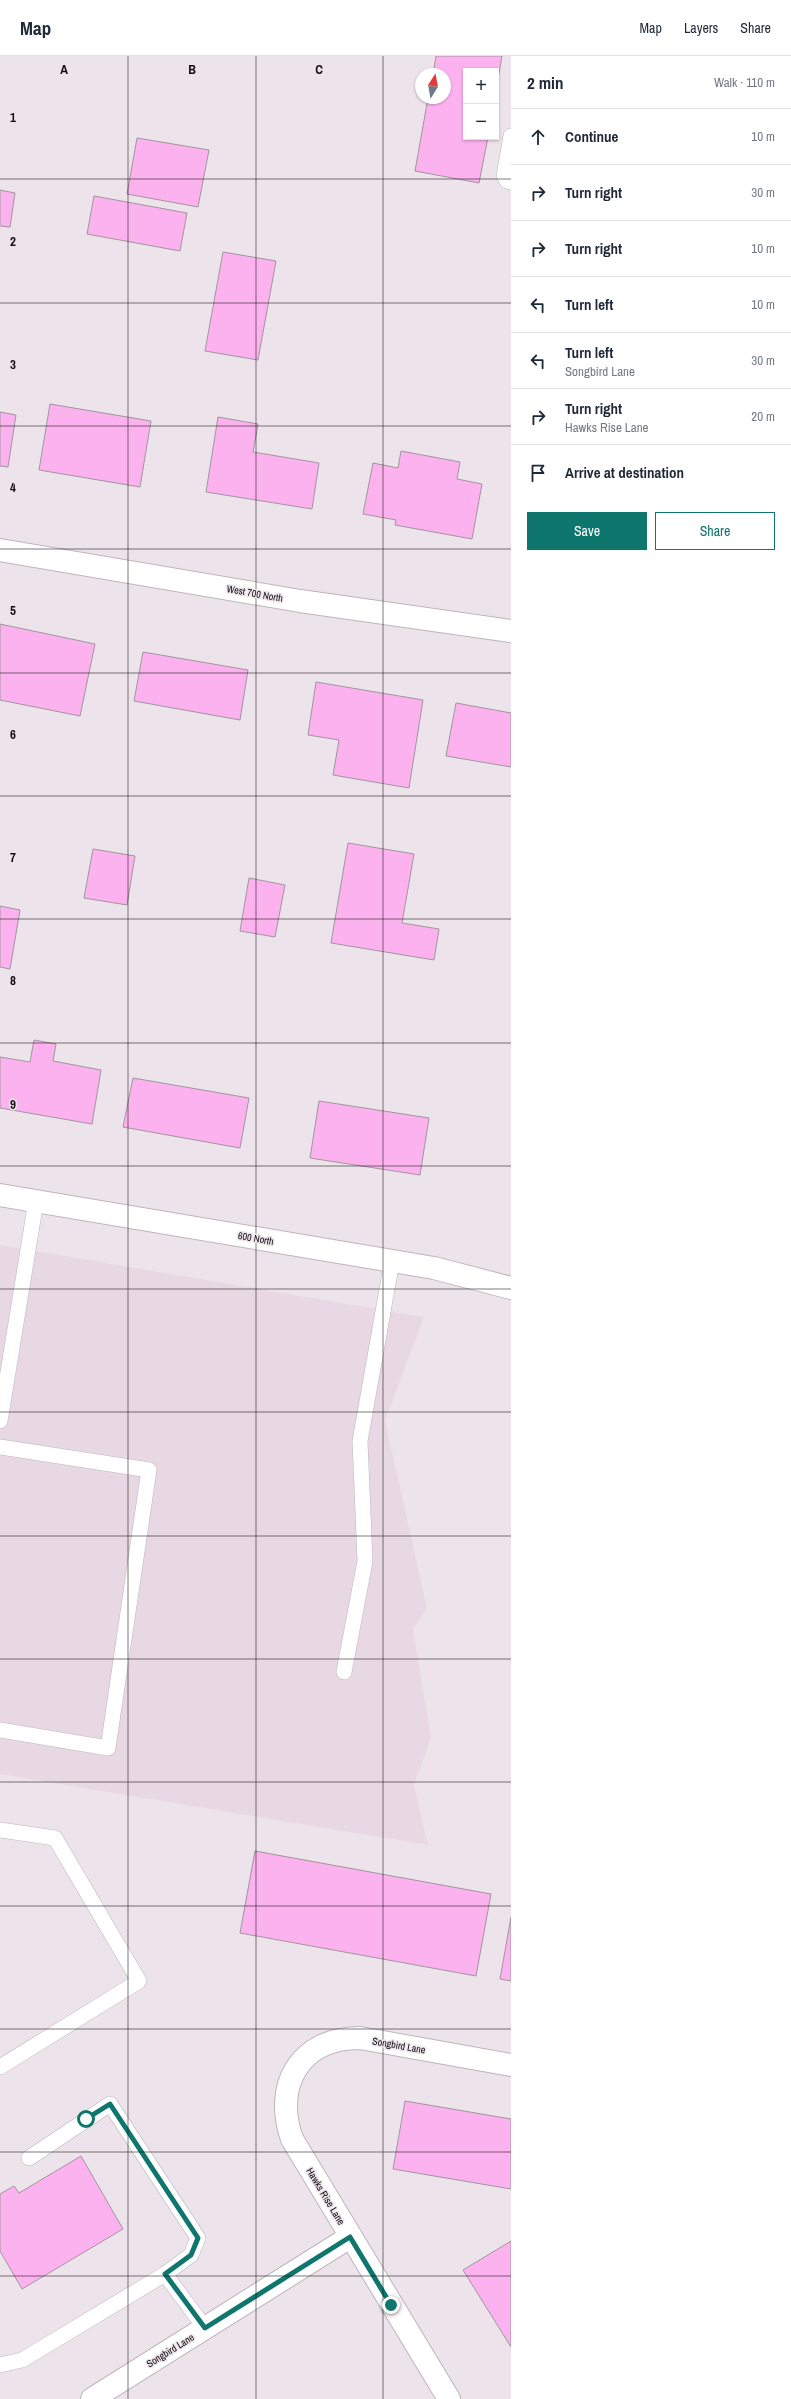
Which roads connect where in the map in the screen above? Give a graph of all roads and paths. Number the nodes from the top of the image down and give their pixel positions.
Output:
1 (511, 136) edge
2 (511, 182) edge
3 (0, 550) edge
4 (511, 631) edge
5 (0, 1195) edge
6 (36, 1201) junction
7 (392, 1261) junction
8 (511, 1288) edge
9 (0, 1421) edge
10 (0, 1447) edge
11 (344, 1672) dead end
12 (0, 1730) edge
13 (0, 1830) edge
14 (511, 2065) edge
15 (0, 2067) edge
16 (296, 2068) joint
17 (29, 2158) dead end
18 (350, 2237) junction
19 (165, 2274) junction
20 (205, 2328) junction
21 (0, 2365) edge
22 (92, 2399) edge
23 (449, 2399) edge

1 - 2 lane
3 - 4 street, West 700 North
5 - 6 street, 600 North
6 - 7 street, 600 North
6 - 9 lane
7 - 8 street, 600 North
7 - 11 lane
10 - 12 lane
13 - 15 lane
14 - 16 street, Songbird Lane
16 - 18 street, Hawks Rise Lane
17 - 19 lane
18 - 20 street, Songbird Lane
18 - 23 street, Hawks Rise Lane
19 - 20 lane
19 - 21 lane
20 - 22 street, Songbird Lane

